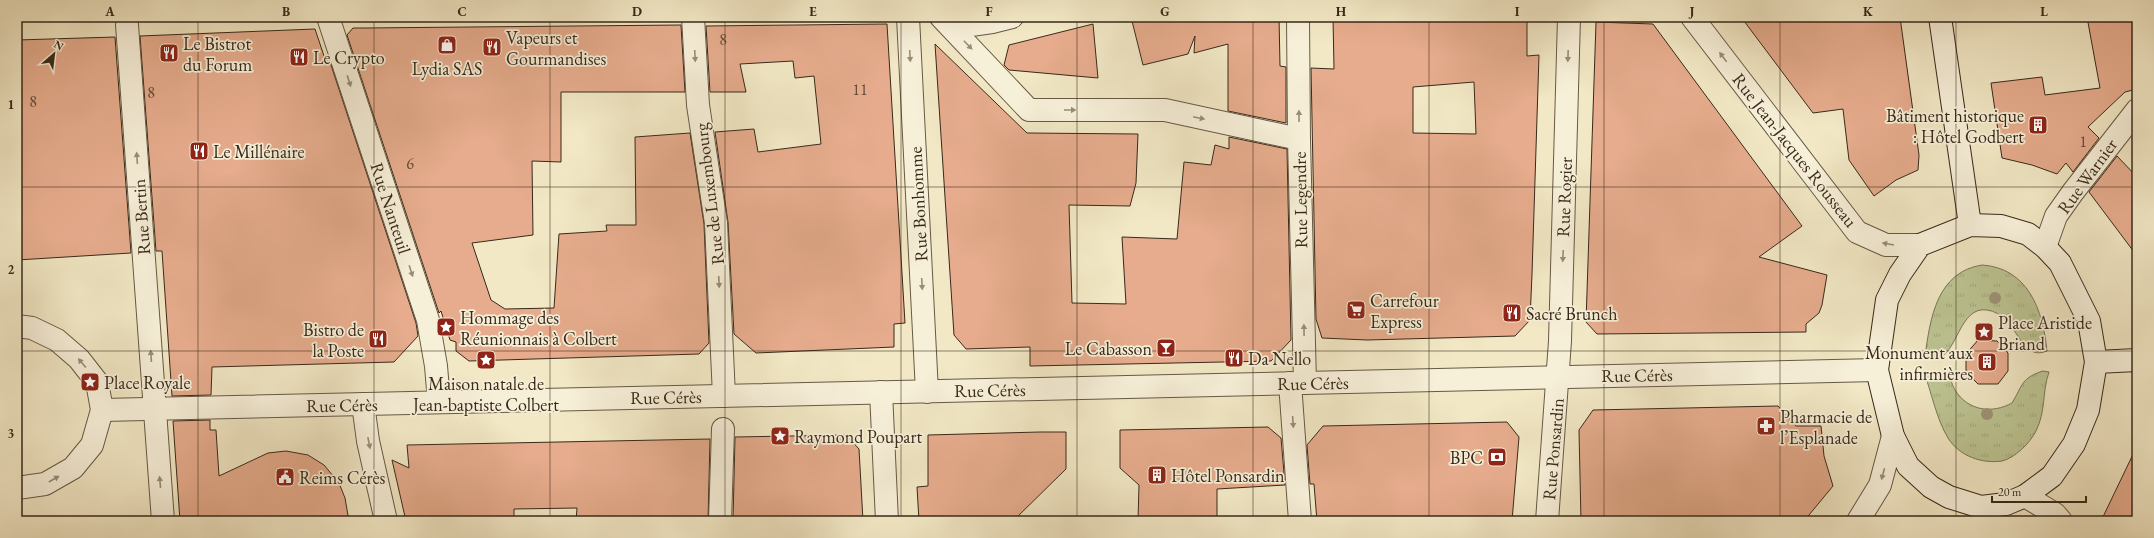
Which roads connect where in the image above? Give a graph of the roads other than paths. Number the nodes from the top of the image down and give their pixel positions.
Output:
1 (328, 17) edge
2 (693, 17) edge
3 (908, 17) edge
4 (941, 17) edge
5 (952, 17) edge
6 (1012, 17) edge
7 (1298, 17) edge
8 (1569, 17) edge
9 (1692, 17) edge
10 (1940, 17) edge
11 (127, 25) dead end
12 (2137, 110) edge
13 (1298, 139) junction
14 (1970, 225) junction
15 (1920, 245) junction
16 (2045, 247) junction
17 (17, 326) edge
18 (2137, 360) edge
19 (2096, 362) junction
20 (1877, 370) junction
21 (1559, 377) junction
22 (1298, 383) junction
23 (881, 392) junction
24 (927, 392) junction
25 (724, 396) junction
26 (439, 402) junction
27 (363, 404) junction
28 (154, 409) junction
29 (102, 410) junction
30 (723, 429) dead end
31 (1893, 436) junction
32 (17, 488) edge
33 (2025, 496) junction
34 (1980, 514) edge
35 (163, 521) edge
36 (386, 521) edge
37 (720, 521) edge
38 (887, 521) edge
39 (1300, 521) edge
40 (1547, 521) edge
41 (1858, 521) edge
42 (2061, 521) edge

1 -> 26 street, Rue Nanteuil
2 -> 25 street, Rue de Luxembourg
3 -> 24 street, Rue Bonhomme
4 -> 13 street
5 - 6 street
13 -> 7 street, Rue Legendre
8 -> 21 street, Rue Rogier
15 -> 9 street, Rue Jean-Jacques Rousseau
10 - 14 street
28 -> 11 street, Rue Bertin
12 - 16 street, Rue Warnier
22 -> 13 street, Rue Legendre
14 - 15 street
14 - 16 street
15 - 20 street
16 - 19 street
29 -> 17 street
18 - 19 street
19 - 33 street
20 - 21 street, Rue Cérès
20 - 31 street
21 - 22 street, Rue Cérès
21 - 40 street, Rue Ponsardin
22 - 24 street, Rue Cérès
22 -> 39 street, Rue Legendre
23 - 24 street, Rue Cérès
23 - 25 street, Rue Cérès
23 - 38 street
25 - 26 street, Rue Cérès
26 - 27 street, Rue Cérès
27 - 28 street, Rue Cérès
27 -> 36 street
28 - 29 street, Rue Cérès
35 -> 28 street, Rue Bertin
32 -> 29 street
30 - 37 street
31 - 34 street
31 -> 41 street
33 - 34 street
33 - 42 street

